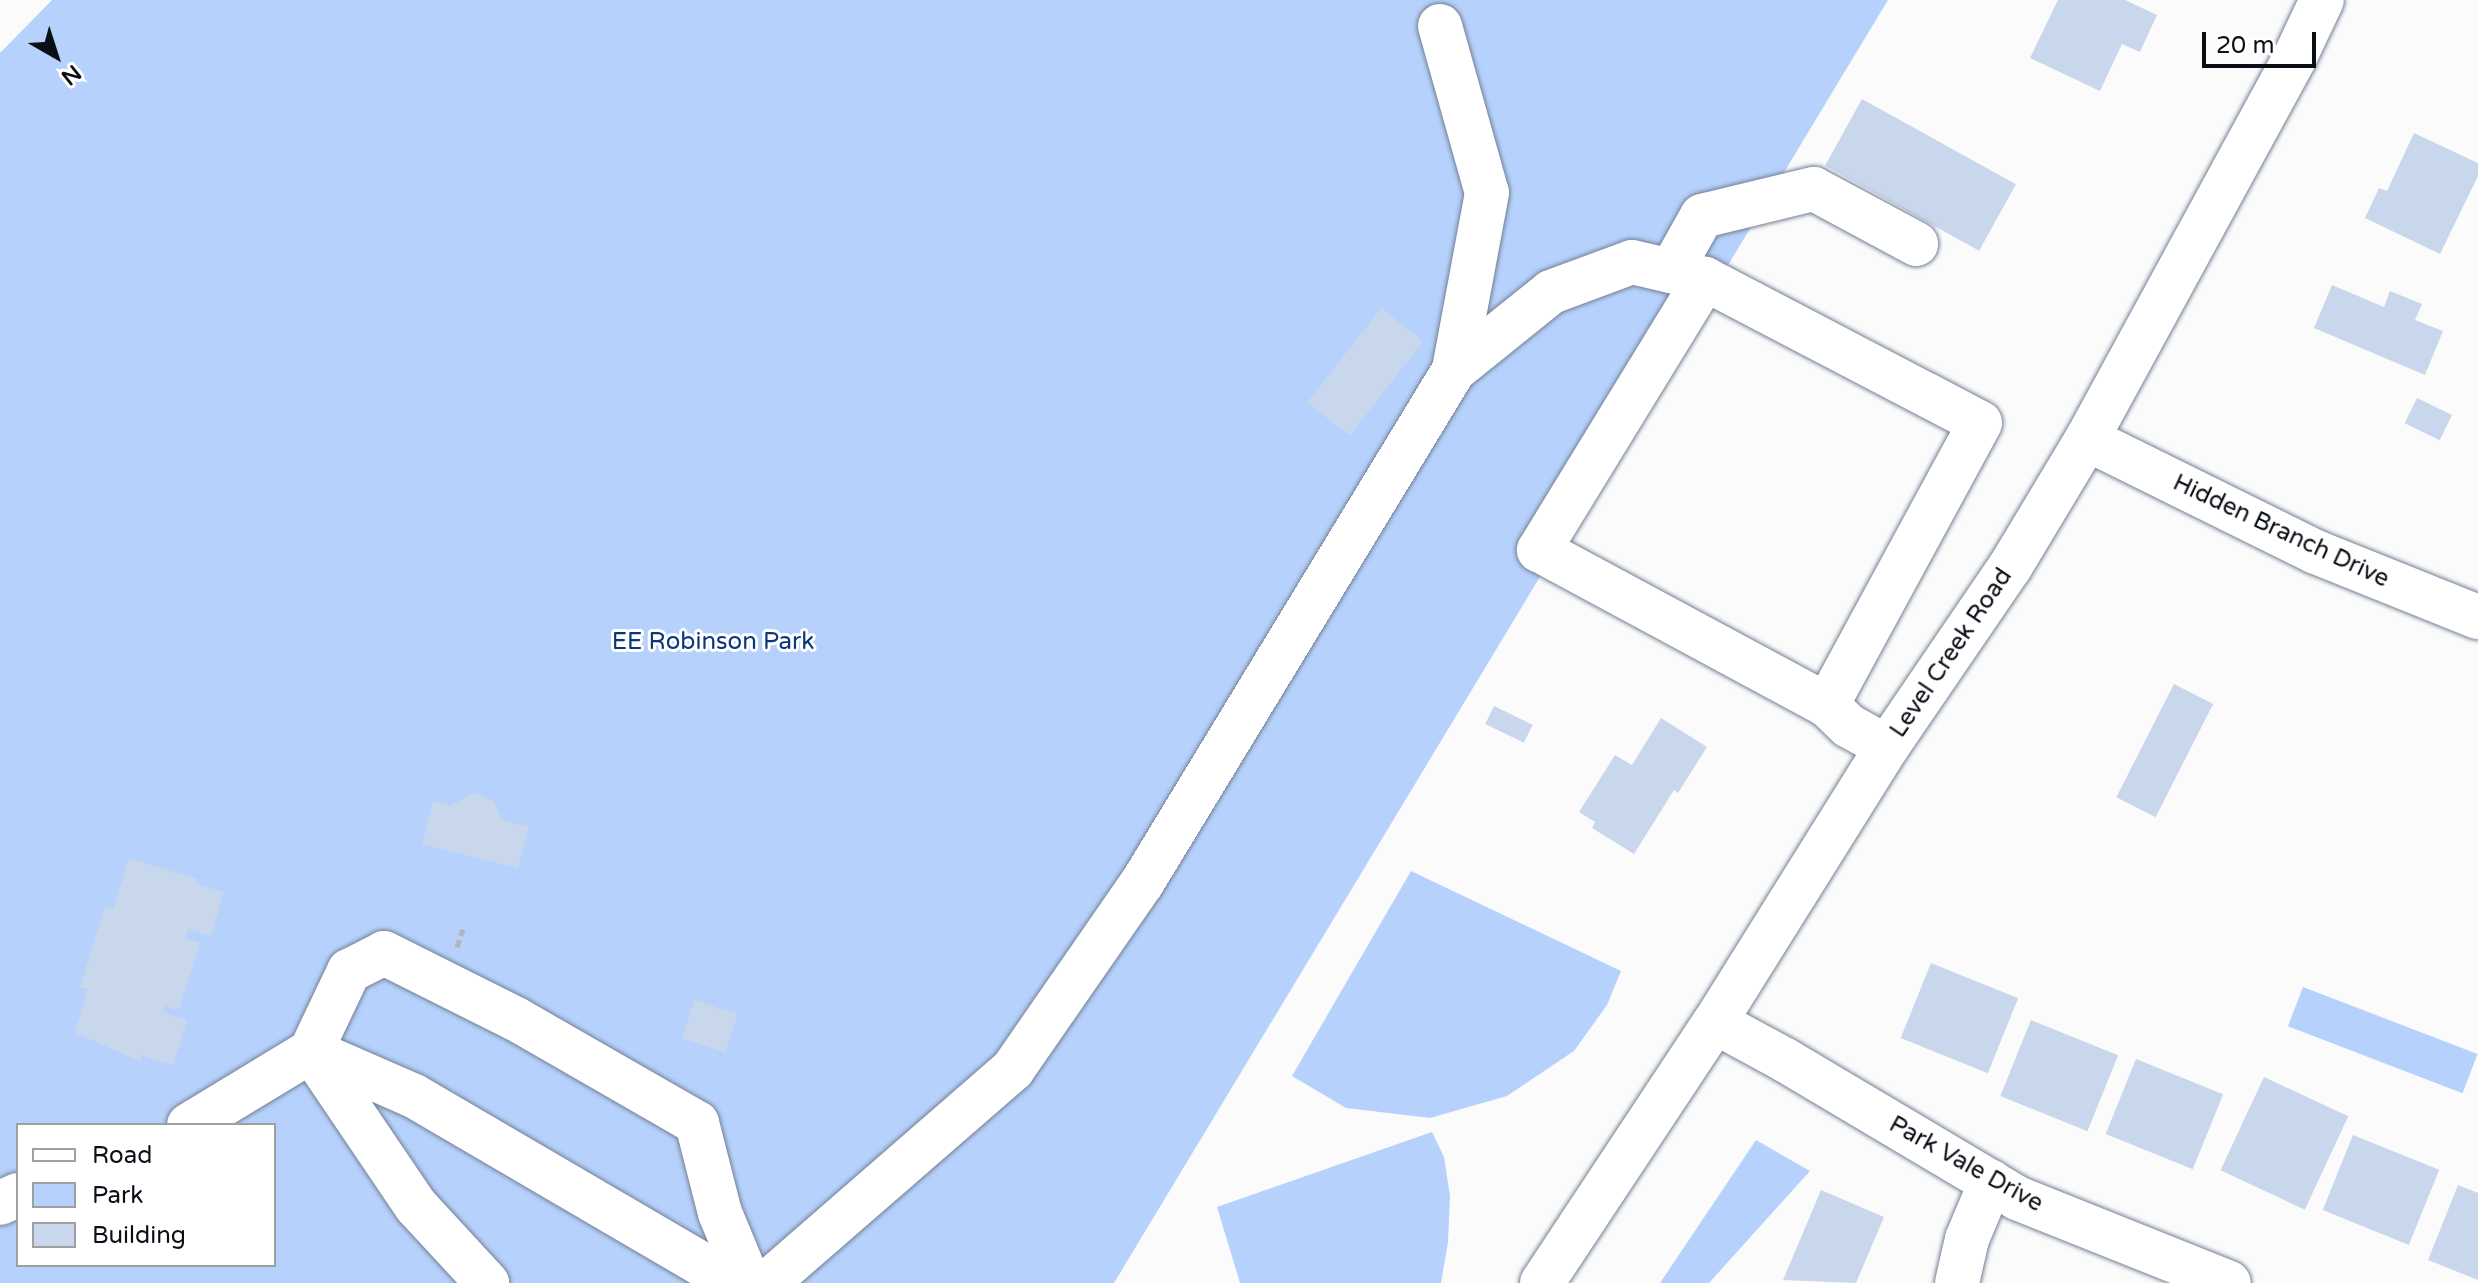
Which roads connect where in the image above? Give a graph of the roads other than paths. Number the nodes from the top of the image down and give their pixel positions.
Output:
1 (2322, 0) edge
2 (1440, 26) dead end
3 (1916, 244) dead end
4 (1688, 275) junction
5 (1454, 370) junction
6 (2087, 439) junction
7 (2478, 617) edge
8 (1827, 705) junction
9 (1887, 747) junction
10 (1715, 1022) junction
11 (311, 1051) junction
12 (192, 1123) edge
13 (1991, 1182) junction
14 (487, 1283) edge
15 (734, 1283) edge
16 (749, 1283) edge
17 (767, 1283) edge
18 (1542, 1283) edge
19 (1957, 1283) edge
20 (2229, 1283) edge

1 - 6 street, Level Creek Road
2 - 5 street
3 - 4 street
4 - 5 street
4 - 8 street
4 - 8 street
5 - 17 street
6 - 7 street, Hidden Branch Drive
6 - 9 street, Level Creek Road
8 - 9 street
9 - 10 street, Level Creek Road
10 - 13 street, Park Vale Drive
10 - 18 street, Level Creek Road
11 - 12 street
11 - 14 street
11 - 15 street
11 - 16 street
13 - 19 street
13 - 20 street, Park Vale Drive

